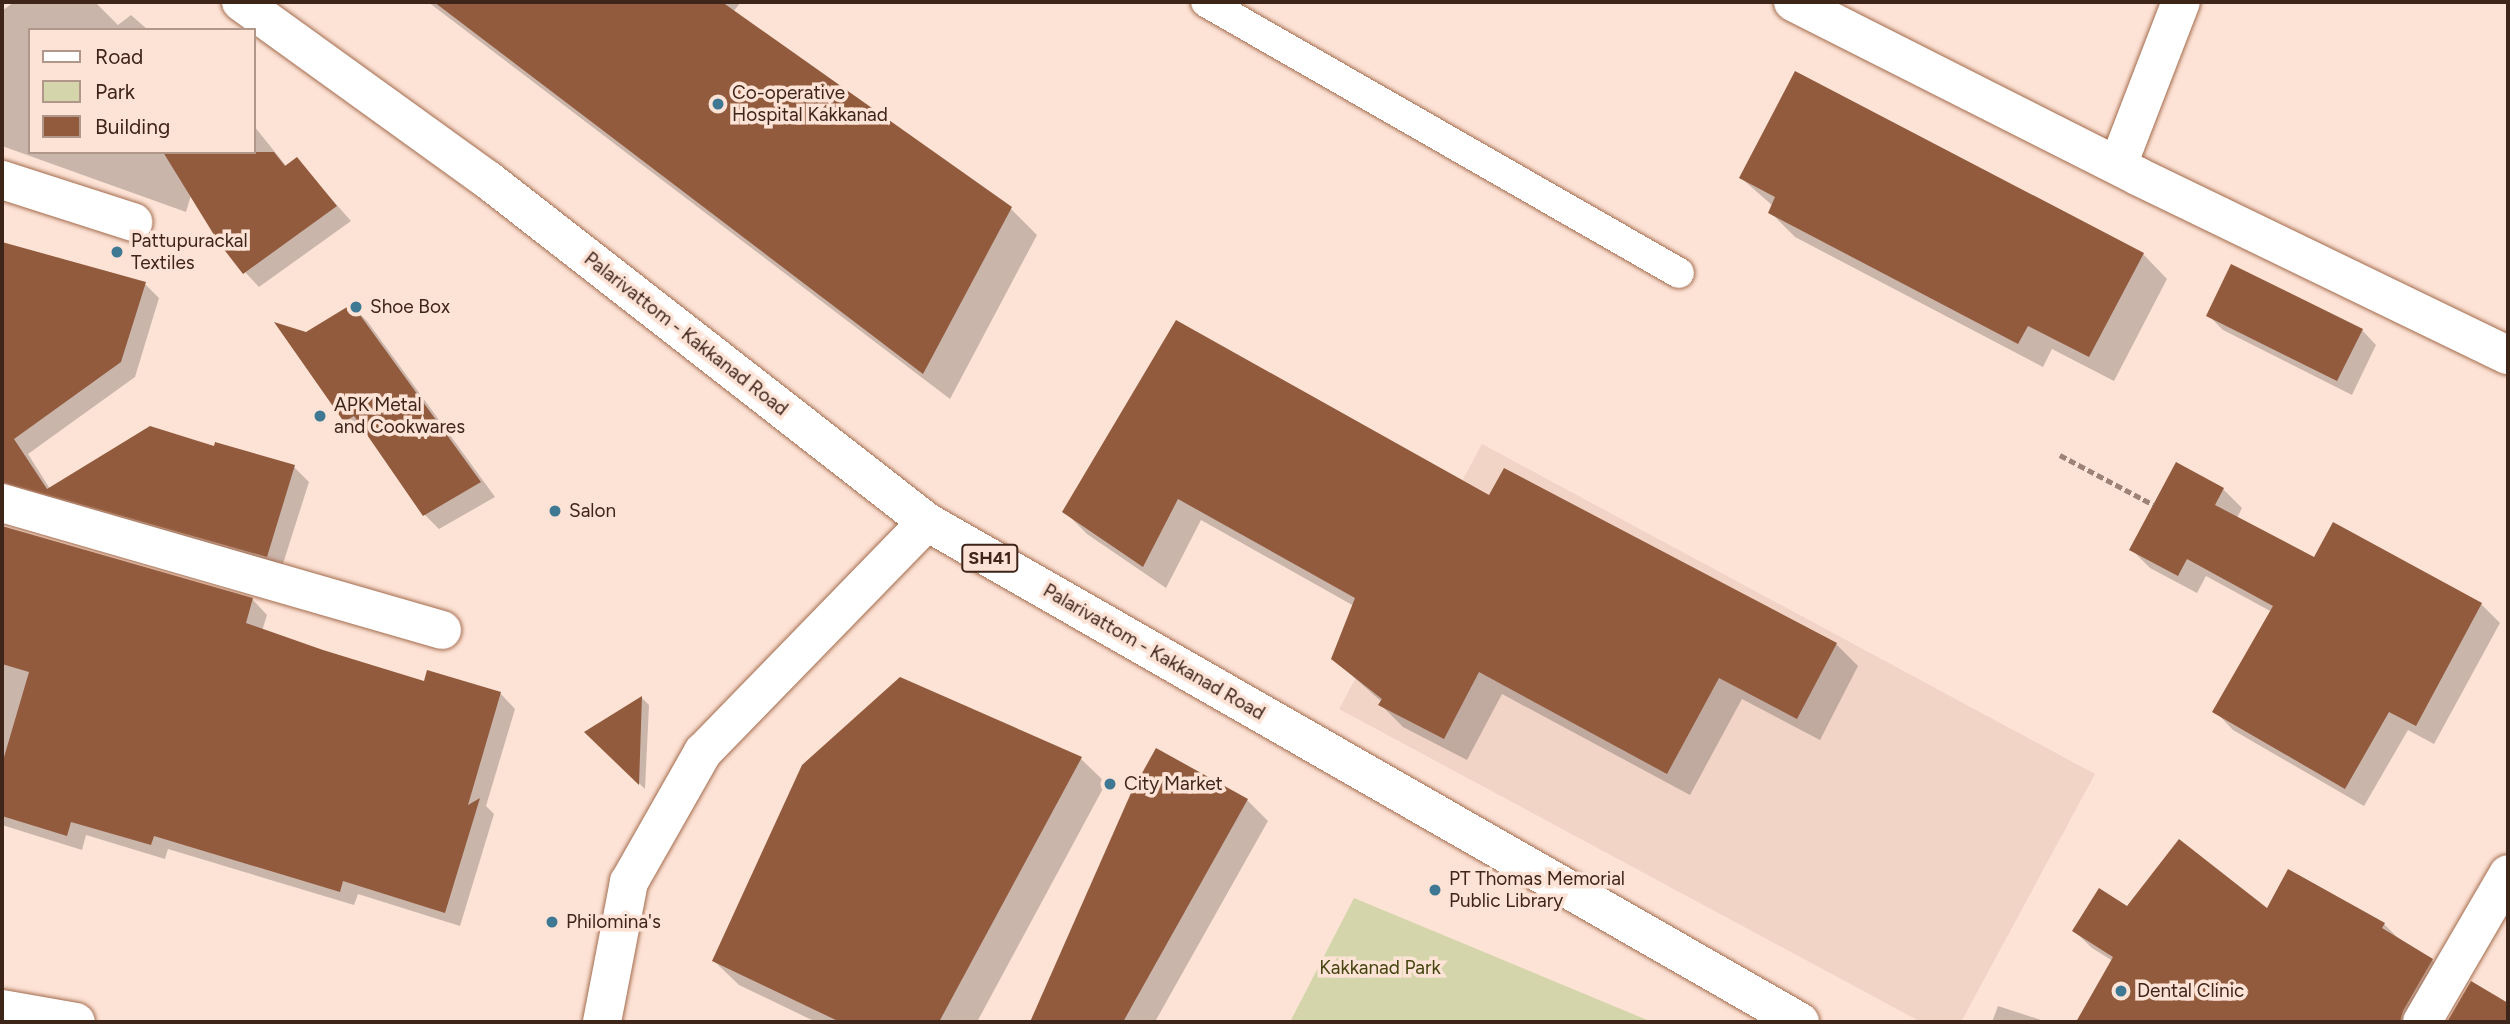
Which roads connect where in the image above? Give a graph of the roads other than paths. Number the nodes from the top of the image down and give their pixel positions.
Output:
1 (240, 2) edge
2 (1206, 2) edge
3 (1793, 2) edge
4 (2181, 2) edge
5 (2118, 165) junction
6 (2, 180) edge
7 (134, 222) dead end
8 (1679, 272) dead end
9 (2508, 355) edge
10 (2, 503) edge
11 (927, 522) junction
12 (442, 630) dead end
13 (2508, 873) edge
14 (2, 1009) edge
15 (76, 1022) edge
16 (602, 1022) edge
17 (1800, 1022) edge
18 (2422, 1022) edge

1 - 11 street, Palarivattom - Kakkanad Road / SH41
2 - 8 lane
3 - 5 street
4 - 5 street
5 - 9 street
6 - 7 street
10 - 12 street
11 - 16 street
11 - 17 street, Palarivattom - Kakkanad Road / SH41
13 - 18 street
14 - 15 street

